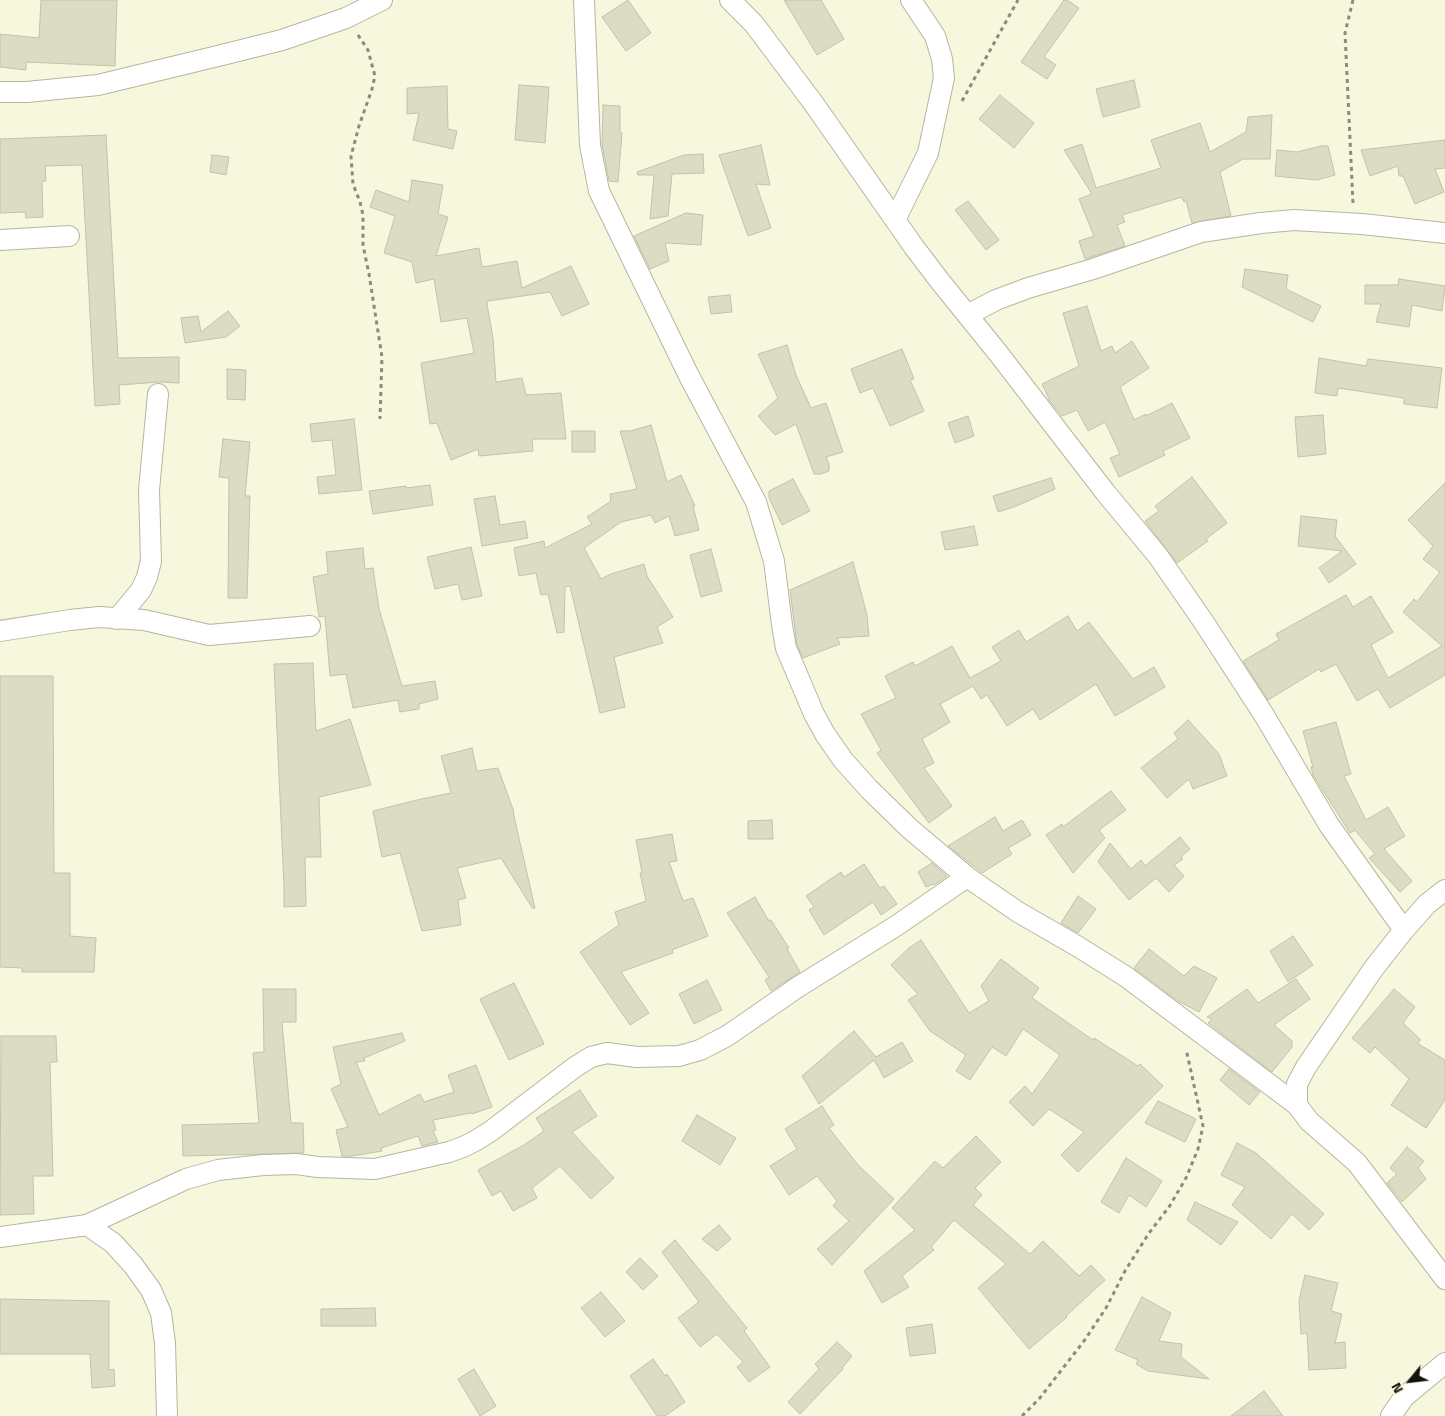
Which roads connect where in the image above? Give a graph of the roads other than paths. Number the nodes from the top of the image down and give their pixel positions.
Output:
1 (382, 0) edge
2 (584, 0) edge
3 (730, 0) edge
4 (912, 0) edge
5 (0, 92) edge
6 (895, 220) junction
7 (1445, 233) edge
8 (70, 236) dead end
9 (0, 240) edge
10 (966, 315) junction
11 (158, 394) dead end
12 (117, 619) junction
13 (310, 626) dead end
14 (0, 631) edge
15 (967, 877) junction
16 (1445, 890) edge
17 (1404, 930) junction
18 (1297, 1105) junction
19 (87, 1225) junction
20 (0, 1237) edge
21 (1445, 1279) edge
22 (1445, 1362) edge
23 (167, 1416) edge
24 (1391, 1416) edge

1 - 5 street
2 - 15 street
3 - 6 street
4 - 6 street
6 - 10 street
7 - 10 street
8 - 9 street
10 - 17 street
11 - 12 street
12 - 13 street
12 - 14 street
15 - 18 street
15 - 19 street
16 - 17 street
17 - 18 street
18 - 21 street
19 - 20 street
19 - 23 street
22 - 24 street

